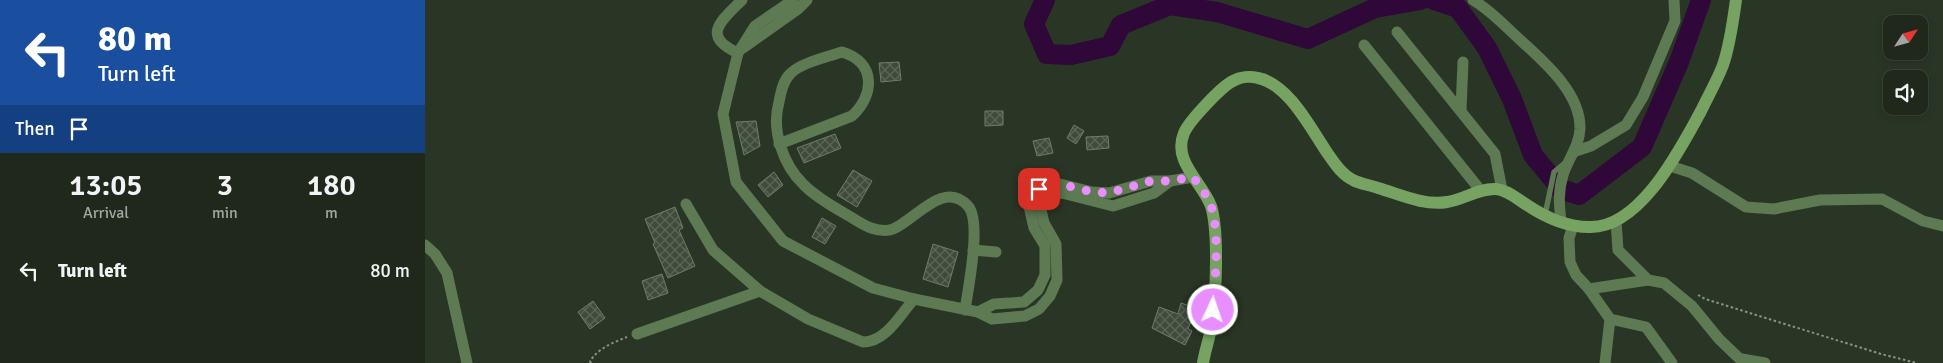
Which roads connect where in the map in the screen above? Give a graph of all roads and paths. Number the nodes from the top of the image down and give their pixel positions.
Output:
1 (742, 0) edge
2 (793, 0) edge
3 (807, 0) edge
4 (1473, 0) edge
5 (1674, 0) edge
6 (1736, 0) edge
7 (1397, 32) dead end
8 (1363, 45) dead end
9 (738, 52) junction
10 (1463, 62) dead end
11 (1461, 110) junction
12 (779, 144) junction
13 (1573, 155) junction
14 (1670, 166) junction
15 (1193, 177) junction
16 (1170, 181) junction
17 (1502, 190) junction
18 (1481, 191) junction
19 (1109, 193) junction
20 (1554, 194) junction
21 (686, 204) dead end
22 (1113, 206) junction
23 (1545, 215) junction
24 (1616, 221) junction
25 (1567, 223) junction
26 (1943, 226) edge
27 (425, 245) edge
28 (973, 250) junction
29 (997, 252) dead end
30 (1648, 280) junction
31 (1589, 289) junction
32 (760, 291) junction
33 (1691, 291) dead end
34 (914, 299) junction
35 (965, 310) junction
36 (978, 312) junction
37 (1610, 319) junction
38 (637, 334) joint
39 (1743, 361) edge
40 (590, 362) edge
41 (467, 363) edge
42 (1203, 363) edge
43 (1605, 363) edge
44 (1672, 363) edge
45 (1765, 363) edge
46 (1917, 363) edge

1 - 9 street
2 - 9 street
3 - 9 street
4 - 13 street
5 - 13 street
6 - 14 main road
7 - 11 street
8 - 18 street
9 - 34 street
10 - 11 street
11 - 17 street
12 - 12 street
12 - 28 street
13 - 20 street
14 - 24 main road
14 - 26 street
15 - 16 street
15 - 18 main road
15 - 42 main road
16 - 19 street
16 - 22 street
17 - 18 main road
17 - 23 main road
19 - 22 street
19 - 36 street
20 - 23 lane
20 - 25 street
21 - 32 street
22 - 36 street
23 - 25 main road
24 - 25 main road
24 - 30 street
25 - 31 street
27 - 41 street
28 - 29 street
28 - 35 street
30 - 31 street
30 - 39 street
31 - 37 street
32 - 34 street
32 - 38 street
33 - 46 path
34 - 35 street
35 - 36 street
37 - 43 street
37 - 44 street
38 - 40 path
39 - 45 street

